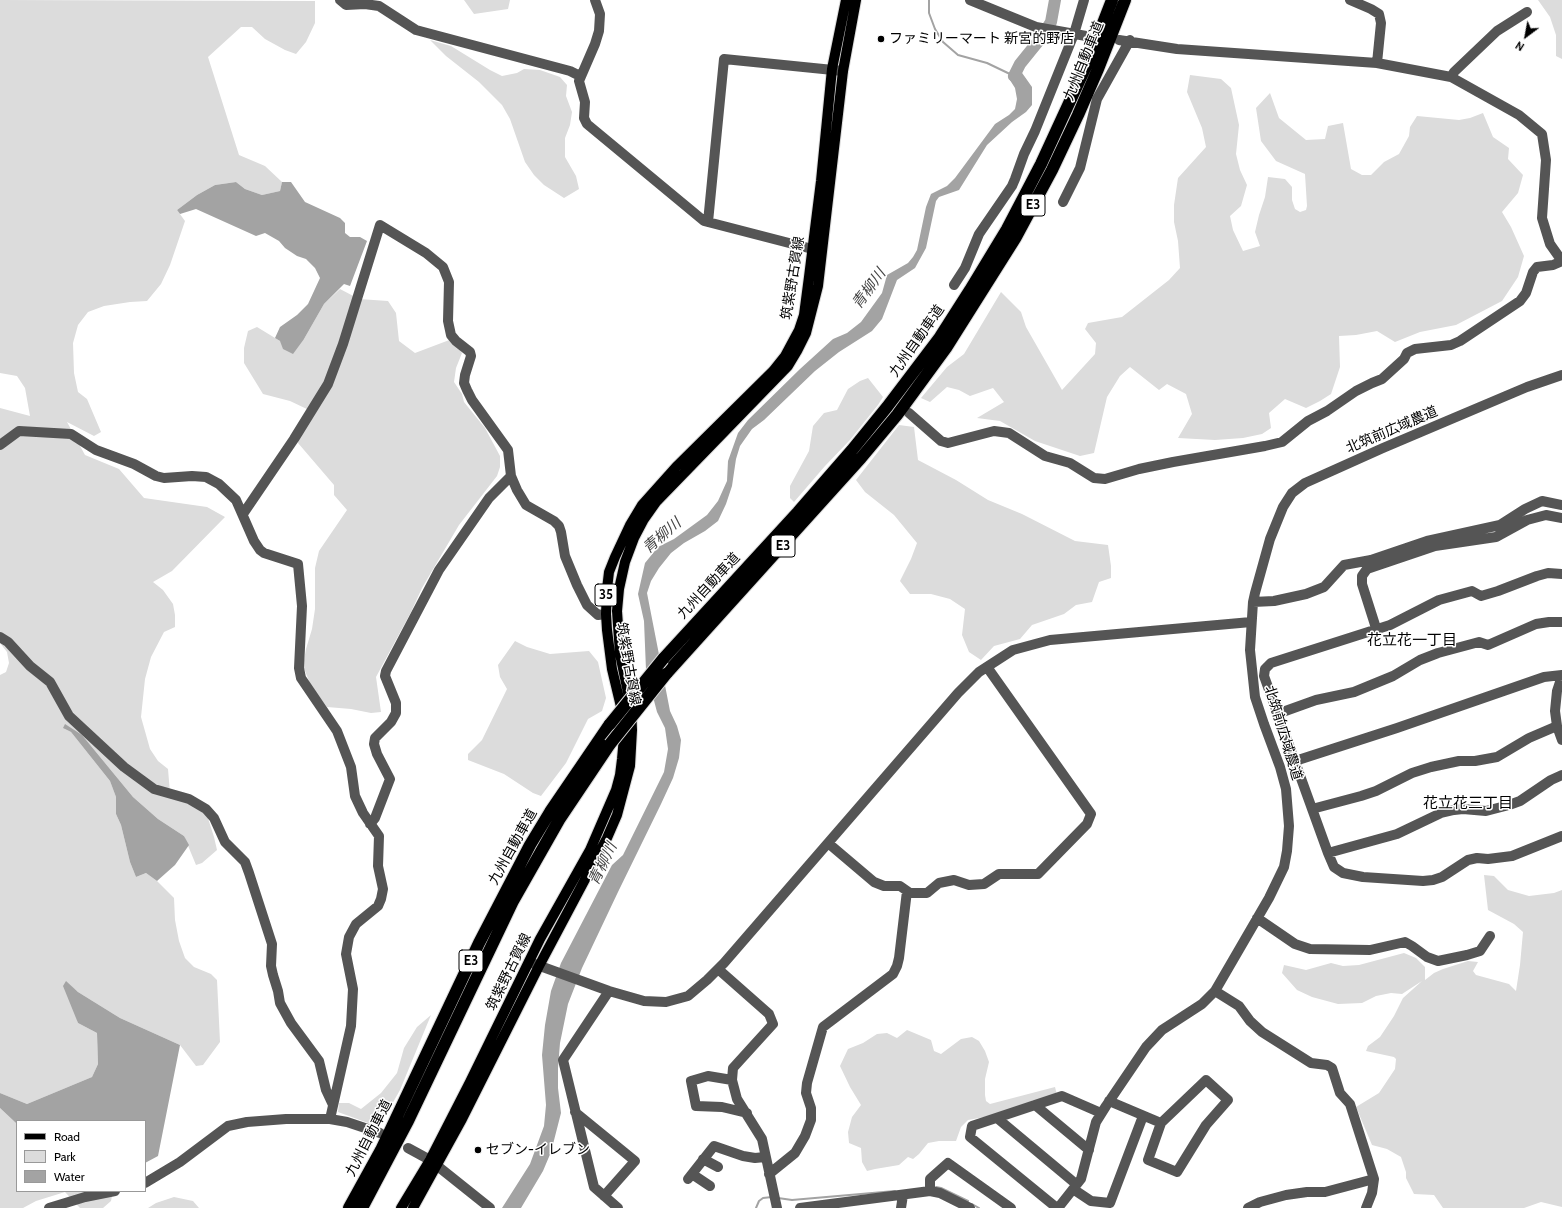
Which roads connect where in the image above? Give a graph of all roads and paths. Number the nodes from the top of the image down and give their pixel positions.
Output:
1 (340, 0) edge
2 (595, 0) edge
3 (846, 0) edge
4 (856, 0) edge
5 (970, 0) edge
6 (1084, 0) edge
7 (1112, 0) edge
8 (1125, 0) edge
9 (1350, 0) edge
10 (1527, 12) dead end
11 (1074, 34) junction
12 (1086, 36) dead end
13 (1119, 40) dead end
14 (1130, 40) junction
15 (1377, 62) junction
16 (832, 69) junction
17 (843, 71) junction
18 (580, 76) junction
19 (1451, 77) junction
20 (1063, 202) dead end
21 (708, 222) junction
22 (817, 250) junction
23 (1562, 261) edge
24 (954, 285) dead end
25 (1562, 375) edge
26 (908, 390) junction
27 (892, 411) junction
28 (909, 413) dead end
29 (0, 446) edge
30 (511, 476) junction
31 (1562, 505) edge
32 (243, 514) junction
33 (1562, 518) edge
34 (1519, 519) junction
35 (1562, 574) edge
36 (1253, 602) junction
37 (606, 614) junction
38 (1251, 622) junction
39 (1562, 622) edge
40 (1376, 628) junction
41 (0, 637) edge
42 (987, 667) junction
43 (1562, 675) edge
44 (1277, 714) junction
45 (1557, 726) junction
46 (1562, 740) edge
47 (1294, 762) junction
48 (1562, 775) edge
49 (1312, 809) junction
50 (370, 824) junction
51 (1561, 838) edge
52 (828, 843) junction
53 (1328, 853) junction
54 (907, 891) junction
55 (1257, 918) junction
56 (1490, 936) dead end
57 (529, 962) junction
58 (539, 966) junction
59 (718, 969) junction
60 (609, 991) junction
61 (1215, 991) junction
62 (732, 1080) junction
63 (1109, 1101) junction
64 (333, 1105) junction
65 (1035, 1105) junction
66 (575, 1112) junction
67 (1101, 1113) junction
68 (747, 1114) junction
69 (1143, 1116) junction
70 (997, 1118) junction
71 (330, 1119) junction
72 (1162, 1123) junction
73 (380, 1133) dead end
74 (408, 1148) dead end
75 (1089, 1150) junction
76 (765, 1157) junction
77 (703, 1159) junction
78 (434, 1163) junction
79 (718, 1167) dead end
80 (769, 1174) junction
81 (1374, 1179) junction
82 (146, 1182) edge
83 (710, 1186) dead end
84 (1075, 1187) junction
85 (930, 1191) junction
86 (111, 1192) edge
87 (903, 1195) junction
88 (604, 1196) junction
89 (869, 1203) edge
90 (818, 1207) edge
91 (49, 1208) edge
92 (349, 1208) edge
93 (362, 1208) edge
94 (402, 1208) edge
95 (413, 1208) edge
96 (490, 1208) edge
97 (618, 1208) edge
98 (777, 1208) edge
99 (800, 1208) edge
100 (901, 1208) edge
101 (969, 1208) edge
102 (1011, 1208) edge
103 (1058, 1208) edge
104 (1248, 1208) edge
105 (1366, 1208) edge

1 - 18 street
2 - 18 street
3 - 16 main road, 筑紫野古賀線 / 35
4 - 17 main road, 筑紫野古賀線 / 35
5 - 11 street
6 - 11 street
7 - 26 highway, 九州自動車道 / E3
8 - 26 highway, 九州自動車道 / E3
9 - 15 street
10 - 19 street
11 - 12 street
11 - 24 street
13 - 14 street
14 - 15 street
14 - 20 street
15 - 19 street
16 - 17 street
16 - 21 street
16 - 22 main road, 筑紫野古賀線 / 35
17 - 22 main road, 筑紫野古賀線 / 35
18 - 21 street
19 - 23 street
21 - 22 street
22 - 37 main road, 筑紫野古賀線 / 35
22 - 58 main road, 筑紫野古賀線 / 35
23 - 28 street
25 - 36 street, 北筑前広域農道
26 - 27 highway, 九州自動車道 / E3
27 - 92 highway, 九州自動車道 / E3, bridge
27 - 93 highway, 九州自動車道 / E3, bridge
29 - 32 street
30 - 32 street
30 - 37 street
30 - 50 street
31 - 34 street
32 - 50 street
33 - 34 street
34 - 36 street
34 - 40 street
35 - 40 street
36 - 38 street, 北筑前広域農道
37 - 57 main road, 筑紫野古賀線 / 35
38 - 42 street
38 - 55 street, 北筑前広域農道
39 - 44 street
40 - 44 street
41 - 64 street
42 - 52 street
42 - 54 street
43 - 45 street
43 - 47 street
44 - 47 street
45 - 46 street
45 - 49 street
47 - 49 street
48 - 53 street
49 - 53 street
50 - 64 street
51 - 53 street
52 - 54 street
52 - 59 street
54 - 80 street
55 - 56 street
55 - 61 street, 北筑前広域農道
57 - 58 street
57 - 78 main road, 筑紫野古賀線 / 35
58 - 60 street
58 - 78 main road, 筑紫野古賀線 / 35
59 - 60 street
59 - 62 street
60 - 66 street
61 - 63 street, 北筑前広域農道
61 - 81 street
62 - 68 street
62 - 68 street
63 - 67 street, 北筑前広域農道
63 - 69 street
64 - 71 street
65 - 67 street
65 - 70 street
65 - 75 street
66 - 88 street
66 - 88 street
67 - 75 street, 北筑前広域農道
68 - 76 street
69 - 72 street
69 - 84 street
70 - 84 street
70 - 103 street
71 - 73 street
71 - 82 street
72 - 72 street
74 - 78 street
75 - 84 street, 北筑前広域農道
76 - 77 street
76 - 80 street
77 - 79 street
77 - 83 street
78 - 94 main road, 筑紫野古賀線 / 35
78 - 95 main road, 筑紫野古賀線 / 35
78 - 96 street
80 - 98 street
81 - 104 street
81 - 105 street
84 - 103 street, 北筑前広域農道
85 - 87 street
85 - 101 street
85 - 102 street
86 - 91 street
87 - 89 street
87 - 100 street
88 - 97 street
89 - 90 street
90 - 99 street

